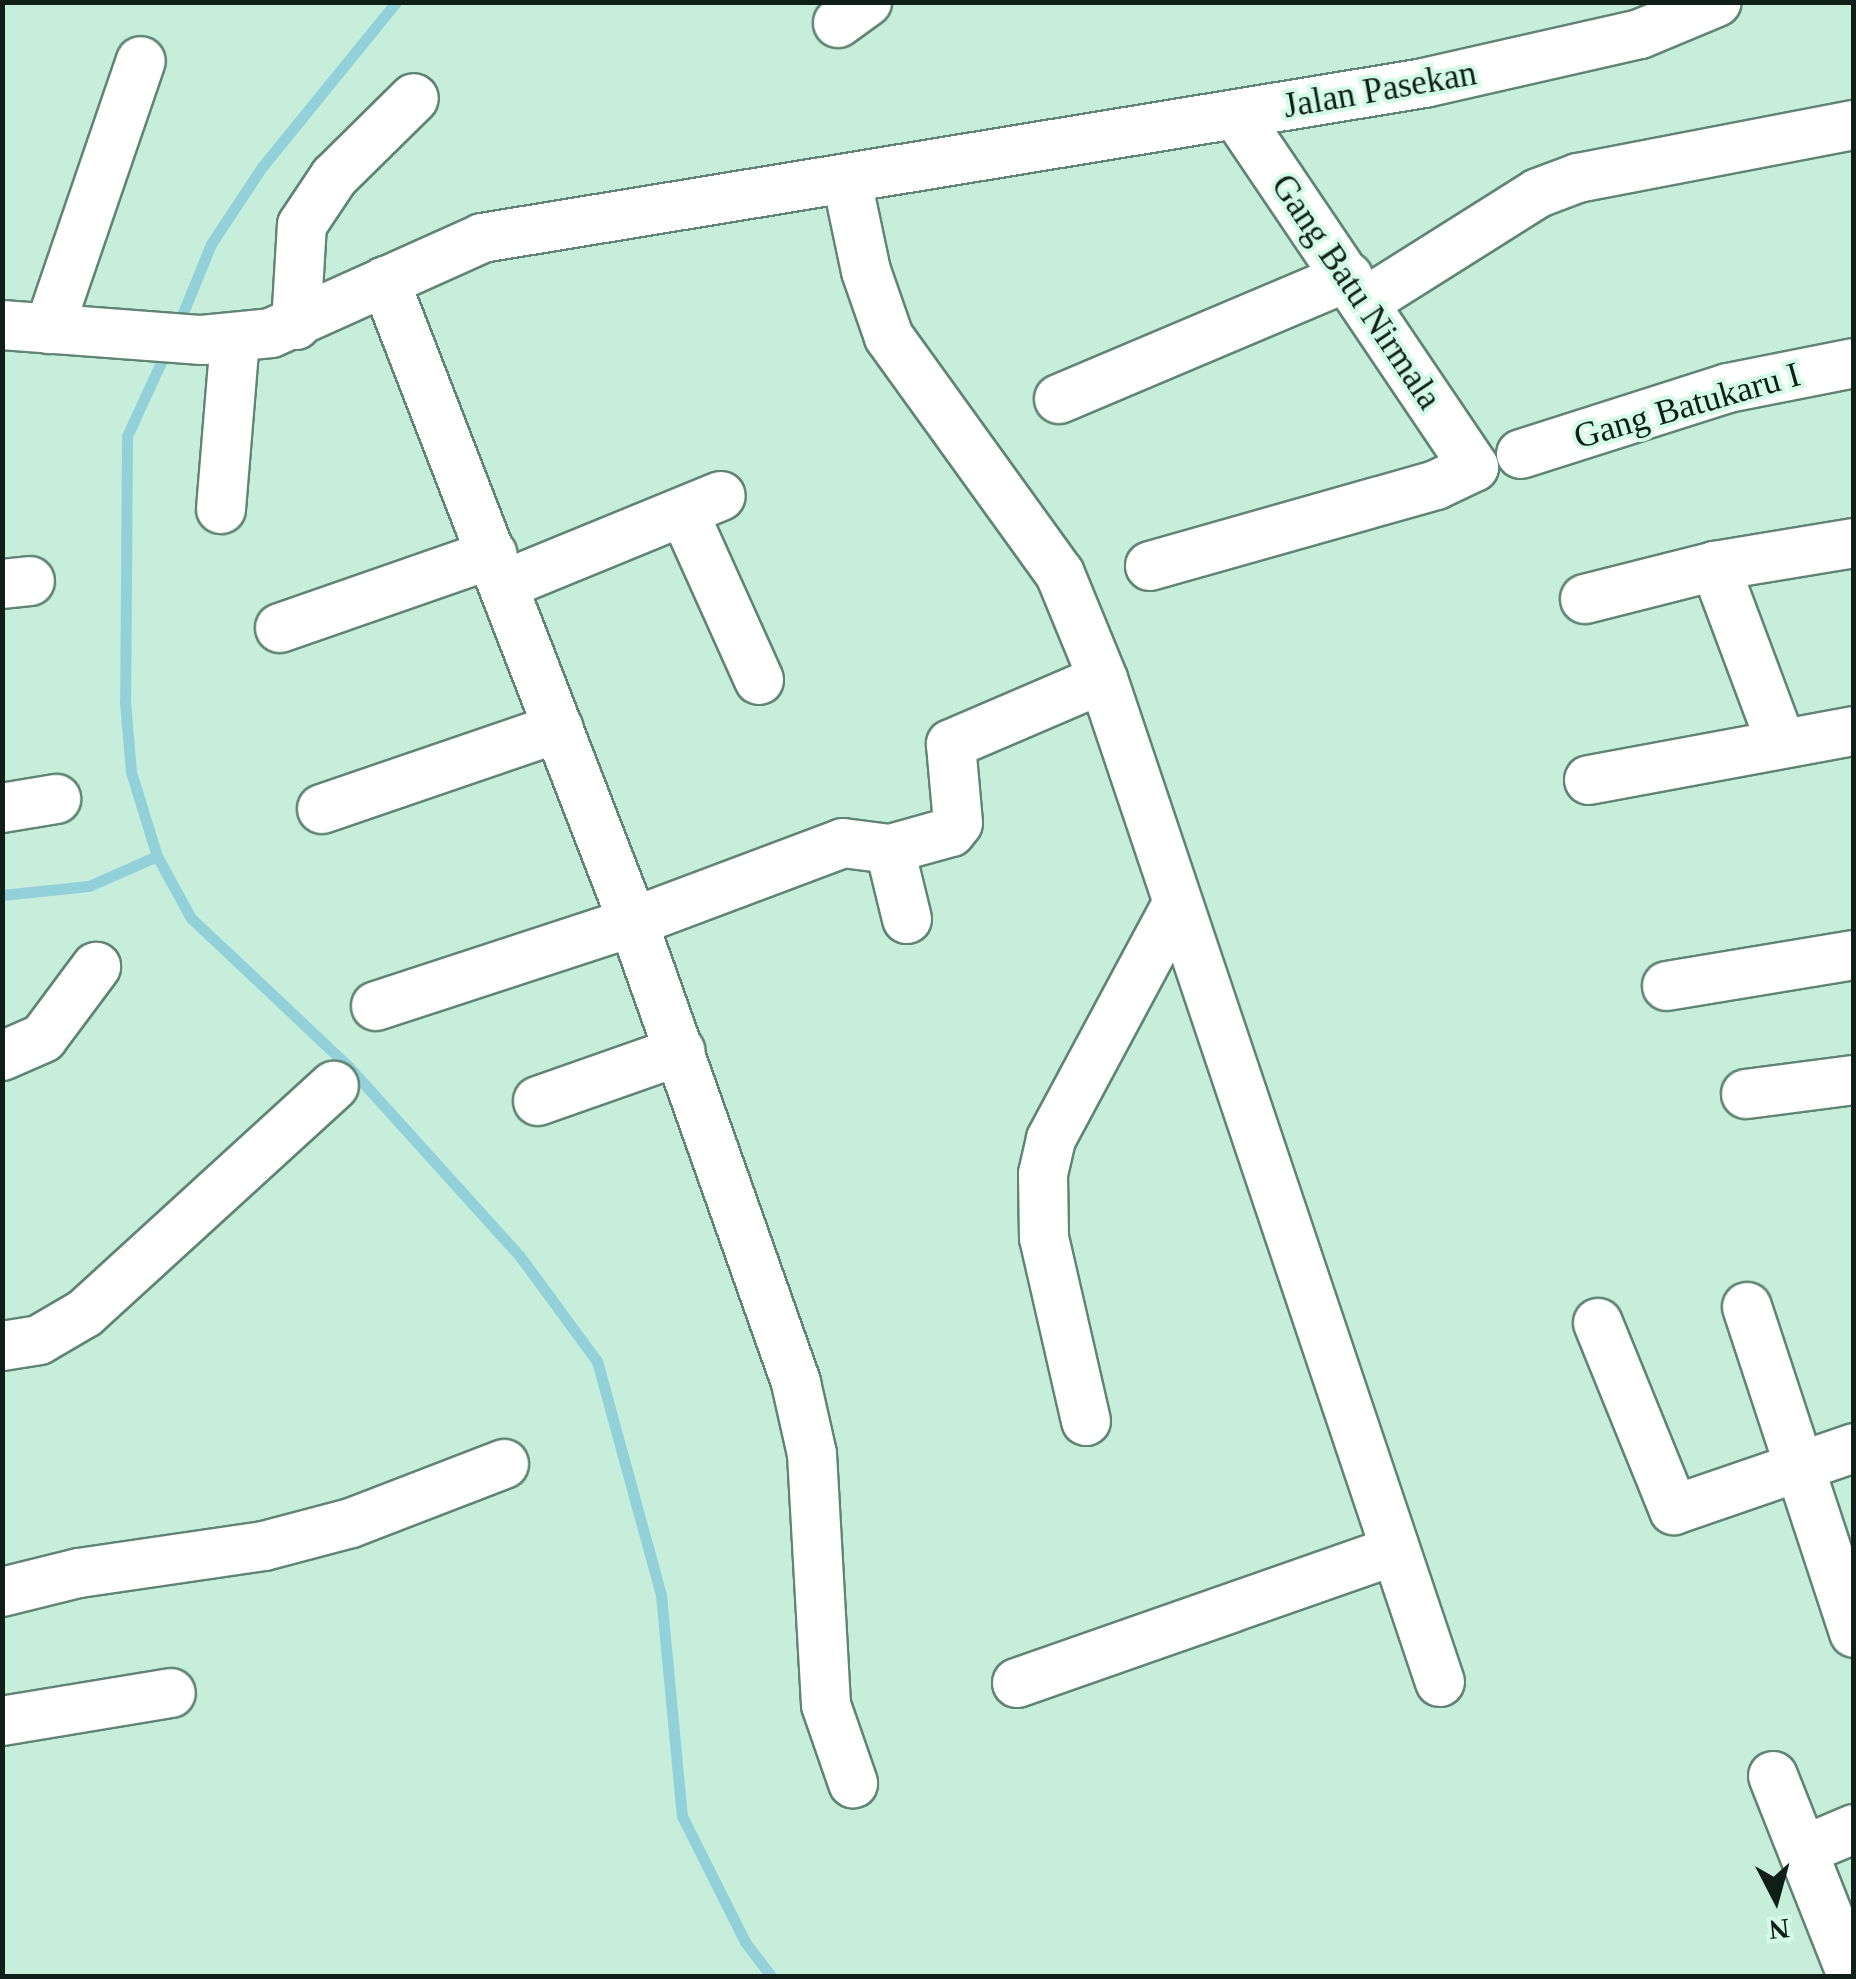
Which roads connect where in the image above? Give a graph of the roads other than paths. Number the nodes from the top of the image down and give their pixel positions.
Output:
1 (1717, 2) edge
2 (140, 61) dead end
3 (414, 98) dead end
4 (1237, 116) junction
5 (1854, 125) edge
6 (847, 181) junction
7 (385, 281) junction
8 (1356, 289) junction
9 (2, 324) edge
10 (296, 325) junction
11 (49, 329) junction
12 (235, 339) junction
13 (1854, 362) edge
14 (1059, 399) dead end
15 (1522, 454) dead end
16 (221, 509) dead end
17 (1854, 543) edge
18 (1150, 566) dead end
19 (1714, 566) junction
20 (499, 569) junction
21 (1584, 599) dead end
22 (280, 628) dead end
23 (1103, 678) junction
24 (759, 680) dead end
25 (558, 728) junction
26 (1854, 731) edge
27 (1780, 740) junction
28 (1590, 780) dead end
29 (56, 799) dead end
30 (2, 808) edge
31 (322, 809) dead end
32 (890, 849) junction
33 (1176, 906) junction
34 (907, 919) dead end
35 (633, 922) junction
36 (1854, 955) edge
37 (96, 967) dead end
38 (1668, 986) dead end
39 (376, 1006) dead end
40 (680, 1051) junction
41 (2, 1056) edge
42 (1854, 1080) edge
43 (334, 1086) dead end
44 (1746, 1094) dead end
45 (538, 1101) dead end
46 (1746, 1307) dead end
47 (1598, 1323) dead end
48 (2, 1346) edge
49 (1086, 1421) dead end
50 (1854, 1448) edge
51 (504, 1464) dead end
52 (1799, 1470) junction
53 (1393, 1552) junction
54 (2, 1592) edge
55 (1854, 1633) edge
56 (1440, 1682) dead end
57 (1017, 1683) dead end
58 (171, 1693) dead end
59 (2, 1722) edge
60 (1773, 1776) dead end
61 (853, 1783) dead end
62 (1854, 1828) edge
63 (1804, 1850) junction
64 (1852, 1976) edge

1 - 4 street, Jalan Pasekan
2 - 11 street
3 - 10 street
4 - 6 street, Jalan Pasekan
4 - 8 street, Gang Batu Nirmala
5 - 8 street
6 - 7 street, Jalan Pasekan
6 - 23 street
7 - 10 street, Jalan Pasekan
7 - 20 street
8 - 14 street
8 - 18 street, Gang Batu Nirmala
9 - 11 street, Jalan Pasekan
10 - 12 street, Jalan Pasekan
11 - 12 street, Jalan Pasekan
12 - 16 street
13 - 15 street, Gang Batukaru I
17 - 19 street
19 - 21 street
19 - 27 street
20 - 22 street
20 - 24 street
20 - 25 street
23 - 32 street
23 - 33 street
25 - 31 street
25 - 35 street
26 - 27 street
27 - 28 street
29 - 30 street
32 - 34 street
32 - 35 street
33 - 49 street
33 - 53 street
35 - 39 street
35 - 40 street
36 - 38 street
37 - 41 street
40 - 45 street
40 - 61 street
42 - 44 street
43 - 48 street
46 - 52 street
47 - 52 street
50 - 52 street
51 - 54 street
52 - 55 street
53 - 56 street
53 - 57 street
58 - 59 street
60 - 63 street
62 - 63 street
63 - 64 street

